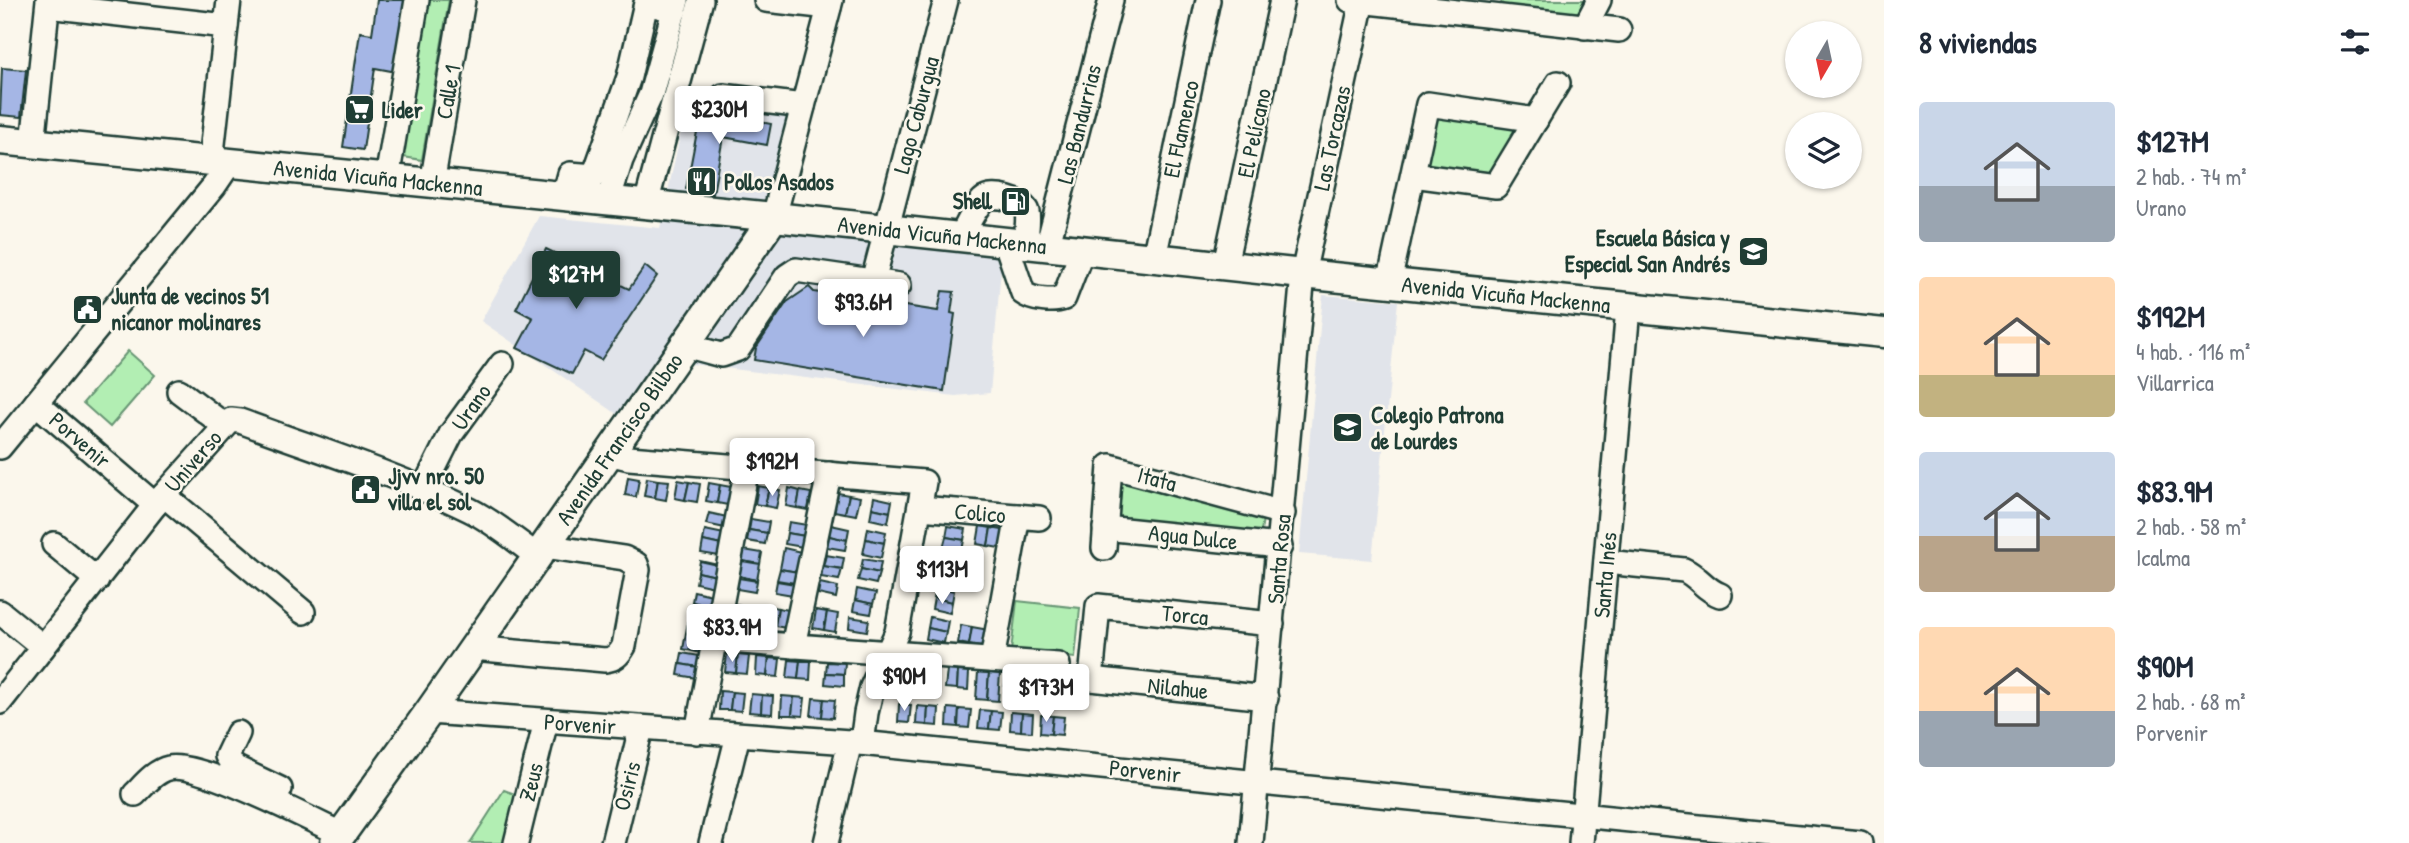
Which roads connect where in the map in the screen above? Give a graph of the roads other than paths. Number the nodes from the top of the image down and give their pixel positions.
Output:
1 (229, 0) edge
2 (417, 0) edge
3 (463, 0) edge
4 (701, 0) edge
5 (766, 0) edge
6 (946, 0) edge
7 (1111, 0) edge
8 (1208, 0) edge
9 (1282, 0) edge
10 (1599, 0) edge
11 (1356, 1) edge
12 (48, 3) edge
13 (830, 4) edge
14 (1418, 4) edge
15 (676, 5) edge
16 (1492, 8) edge
17 (226, 26) junction
18 (1585, 27) junction
19 (1619, 30) dead end
20 (1558, 83) dead end
21 (723, 96) dead end
22 (803, 106) junction
23 (1536, 120) junction
24 (630, 140) junction
25 (0, 141) edge
26 (33, 144) junction
27 (662, 145) junction
28 (220, 163) junction
29 (1413, 175) junction
30 (387, 179) junction
31 (432, 184) junction
32 (564, 197) junction
33 (608, 201) junction
34 (646, 204) junction
35 (774, 217) junction
36 (885, 229) junction
37 (960, 238) junction
38 (1026, 245) junction
39 (1082, 251) junction
40 (1154, 258) junction
41 (1225, 265) junction
42 (1303, 274) junction
43 (873, 281) junction
44 (1389, 283) junction
45 (899, 285) dead end
46 (1628, 308) junction
47 (1884, 333) edge
48 (684, 345) junction
49 (502, 364) dead end
50 (179, 391) dead end
51 (36, 403) junction
52 (224, 425) junction
53 (0, 447) edge
54 (608, 453) junction
55 (747, 468) junction
56 (829, 474) junction
57 (423, 490) junction
58 (159, 500) junction
59 (920, 508) junction
60 (1283, 513) junction
61 (1104, 538) joint
62 (54, 544) dead end
63 (1280, 546) junction
64 (540, 551) junction
65 (1606, 562) junction
66 (97, 580) junction
67 (1720, 595) dead end
68 (0, 612) edge
69 (303, 612) dead end
70 (1272, 624) junction
71 (714, 640) junction
72 (793, 646) junction
73 (43, 647) junction
74 (473, 648) junction
75 (888, 652) junction
76 (992, 660) junction
77 (1058, 665) dead end
78 (1091, 679) joint
79 (1266, 698) junction
80 (0, 701) edge
81 (429, 712) junction
82 (546, 721) junction
83 (641, 728) junction
84 (697, 732) junction
85 (238, 733) dead end
86 (738, 735) junction
87 (856, 742) junction
88 (1258, 782) junction
89 (135, 794) dead end
90 (1584, 815) junction
91 (342, 833) edge
92 (516, 843) edge
93 (613, 843) edge
94 (711, 843) edge
95 (826, 843) edge
96 (1251, 843) edge
97 (1581, 843) edge
98 (1860, 843) edge

1 - 17 street
2 - 30 street
3 - 31 street, Calle 1
4 - 27 street
5 - 13 street
6 - 36 street, Lago Caburgua
7 - 38 street, Las Bandurrias
8 - 40 street, El Flamenco
9 - 41 street, El Pelícano
10 - 18 street
11 - 14 street
11 - 42 street, Las Torcazas
12 - 17 street
12 - 26 street
13 - 22 street, Avenida Francisco Bilbao
14 - 16 street
15 - 24 street
15 - 32 street
16 - 18 street
17 - 28 street
18 - 19 street
20 - 23 street
21 - 22 street
22 - 35 street, Avenida Francisco Bilbao
23 - 29 street
23 - 29 street
24 - 27 street
24 - 33 street
25 - 26 main road, Avenida Vicuña Mackenna
26 - 28 main road, Avenida Vicuña Mackenna
27 - 34 street
28 - 30 main road, Avenida Vicuña Mackenna
28 - 51 street
29 - 44 street
30 - 31 main road, Avenida Vicuña Mackenna
31 - 32 main road, Avenida Vicuña Mackenna
32 - 33 main road, Avenida Vicuña Mackenna
33 - 34 main road, Avenida Vicuña Mackenna
34 - 35 main road, Avenida Vicuña Mackenna
35 - 36 main road, Avenida Vicuña Mackenna
35 - 48 main road, Avenida Francisco Bilbao
36 - 37 main road, Avenida Vicuña Mackenna
36 - 43 street, Lago Caburgua
37 - 38 main road, Avenida Vicuña Mackenna
37 - 38 street
38 - 39 main road, Avenida Vicuña Mackenna
38 - 39 street
39 - 40 main road, Avenida Vicuña Mackenna
40 - 41 main road, Avenida Vicuña Mackenna
41 - 42 main road, Avenida Vicuña Mackenna
42 - 44 main road, Avenida Vicuña Mackenna
42 - 60 street, Santa Rosa
43 - 45 street
43 - 48 street
44 - 46 main road, Avenida Vicuña Mackenna
46 - 47 main road, Avenida Vicuña Mackenna
46 - 65 street, Santa Inés
48 - 54 main road, Avenida Francisco Bilbao
49 - 57 street, Urano
50 - 52 street
51 - 53 street
51 - 58 street, Porvenir
52 - 57 street, Universo
52 - 58 street, Universo
54 - 55 street
54 - 64 main road, Avenida Francisco Bilbao
55 - 56 street
55 - 71 street
56 - 59 street
56 - 72 street
57 - 64 street, Universo
58 - 66 street, Universo
58 - 69 street, Porvenir
59 - 75 street
59 - 76 street, Colico
60 - 61 street, Itata
60 - 63 street, Santa Rosa
61 - 63 street, Agua Dulce
62 - 66 street
63 - 70 street, Santa Rosa
64 - 74 main road, Avenida Francisco Bilbao
64 - 74 street
65 - 67 street
65 - 90 street, Santa Inés
66 - 73 street, Universo
68 - 73 street
70 - 78 street, Torca
70 - 79 street, Santa Rosa
71 - 72 street
71 - 84 street
72 - 75 street
73 - 80 street, Universo
74 - 81 main road, Avenida Francisco Bilbao
75 - 76 street
75 - 87 street
76 - 77 street
78 - 79 street, Nilahue
79 - 88 street, Santa Rosa
81 - 82 street, Porvenir
81 - 91 main road, Avenida Francisco Bilbao
82 - 83 street, Porvenir
82 - 92 street, Zeus
83 - 84 street, Porvenir
83 - 93 street, Osiris
84 - 86 street, Porvenir
85 - 91 street
86 - 87 street, Porvenir
86 - 94 street
87 - 88 street, Porvenir
87 - 95 street
88 - 90 street, Porvenir
88 - 96 street, Santa Rosa
89 - 91 street
90 - 97 street, Santa Inés
90 - 98 street, Porvenir

